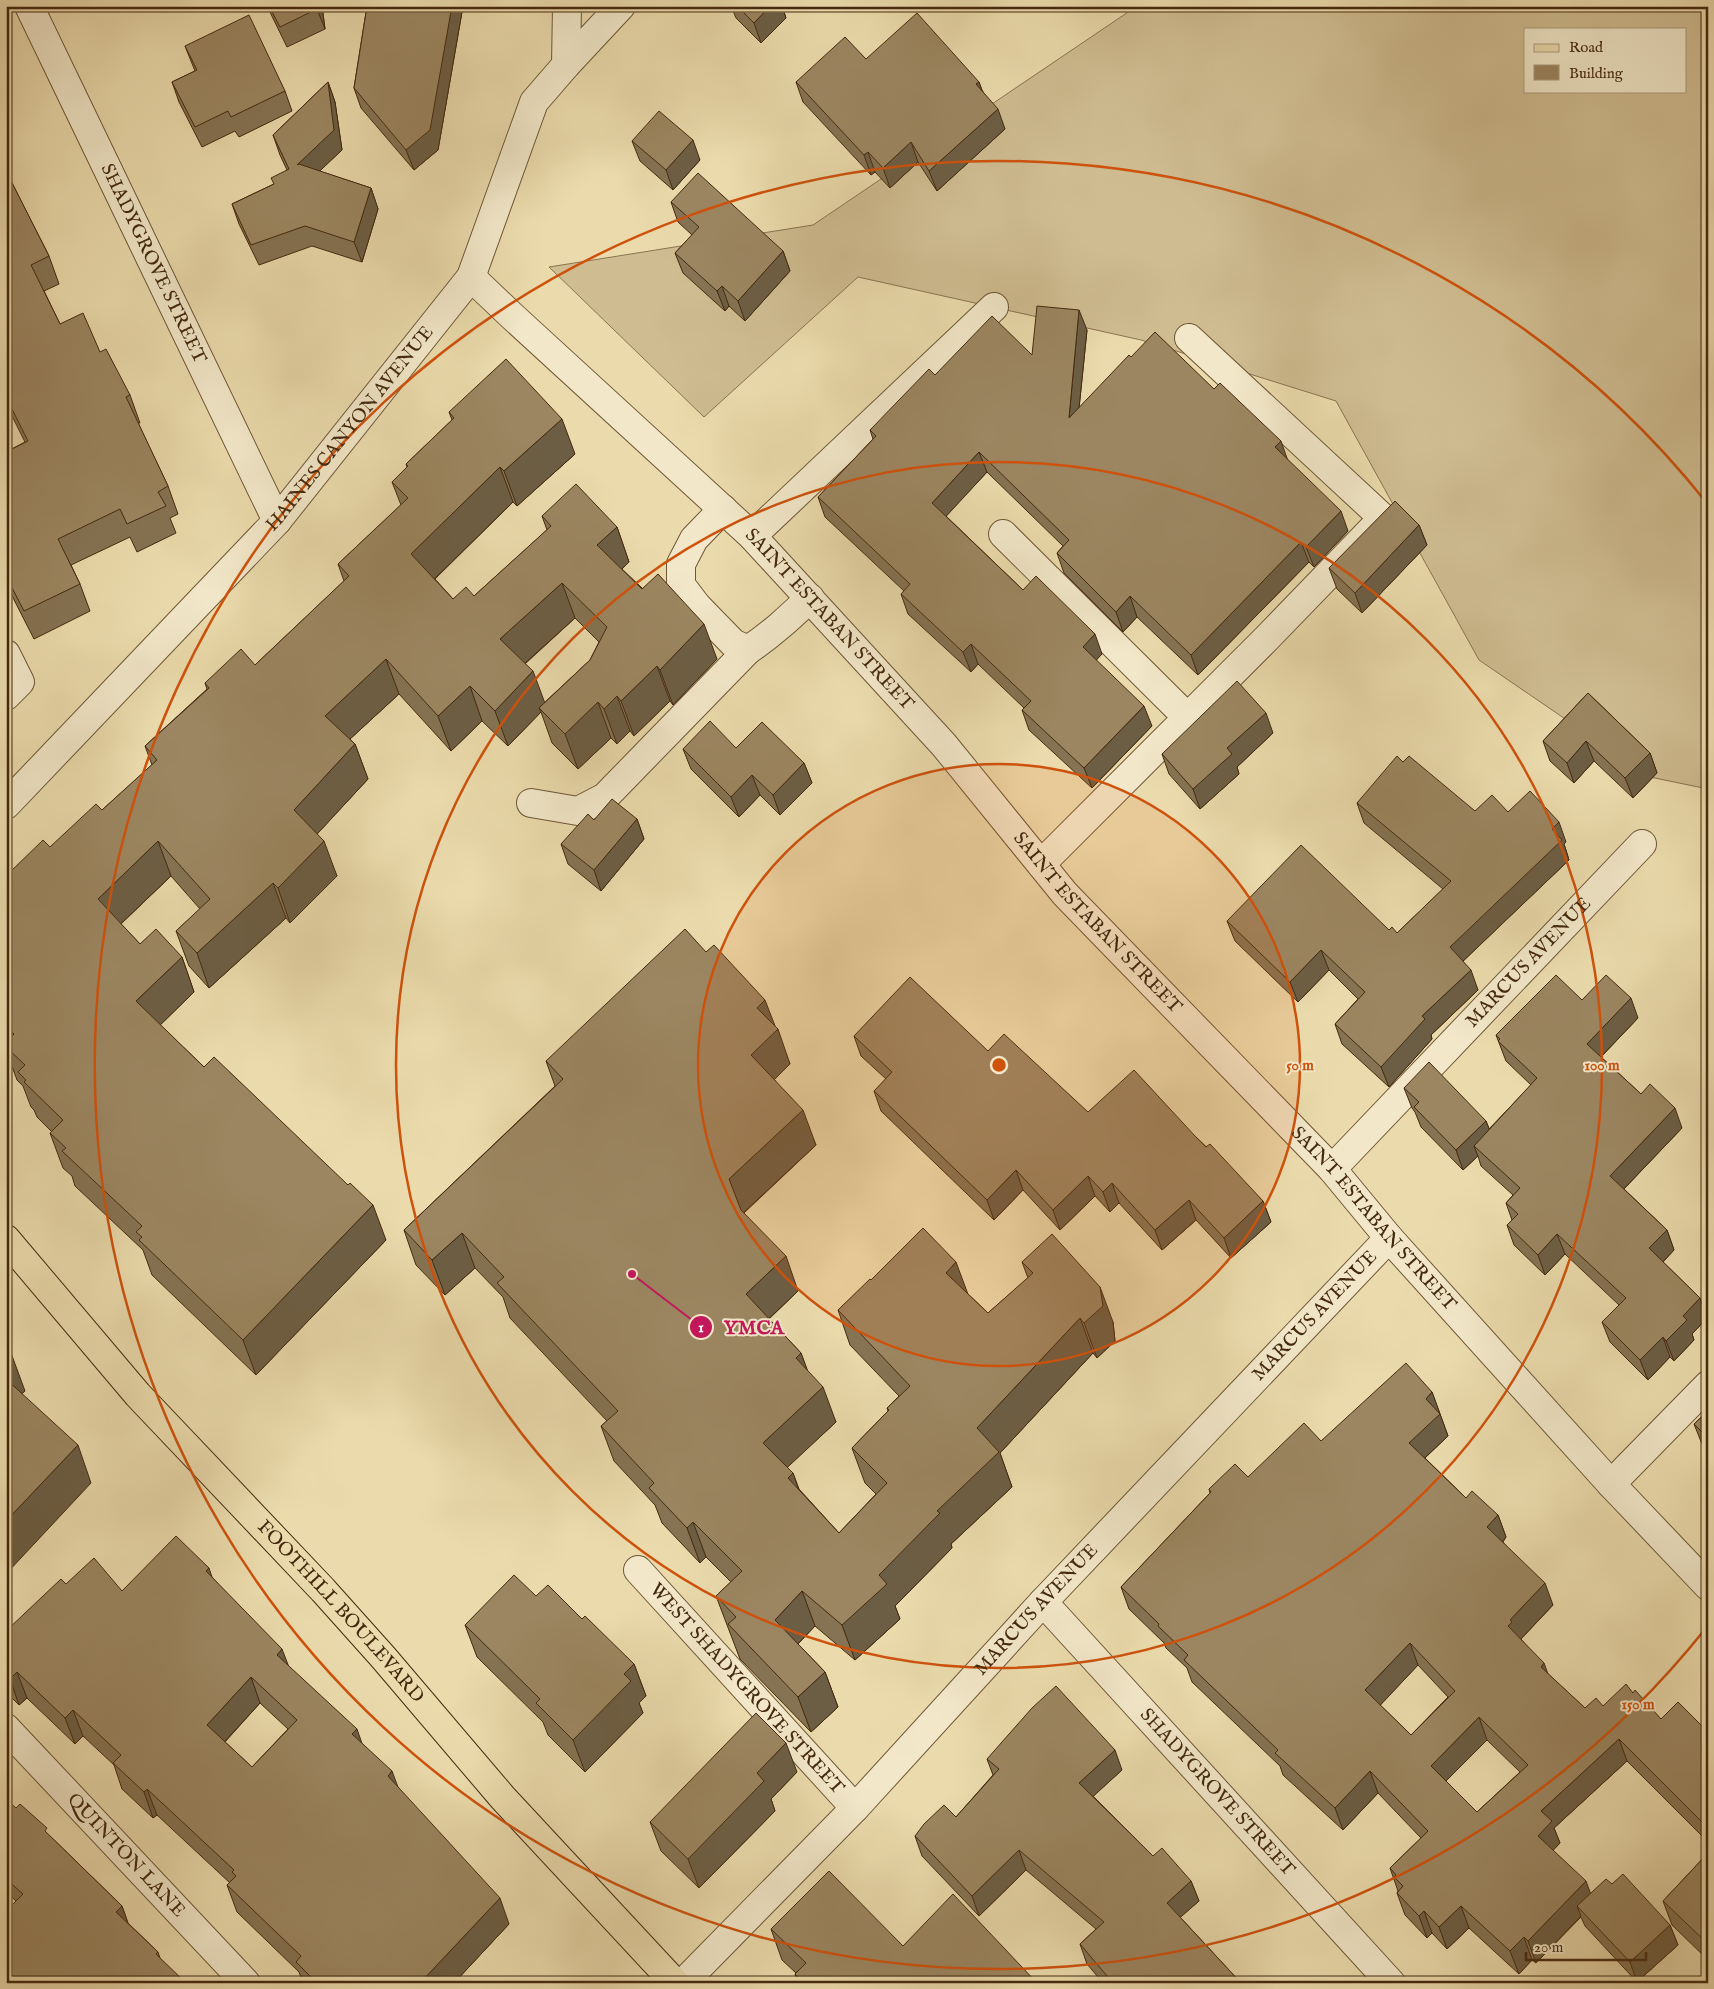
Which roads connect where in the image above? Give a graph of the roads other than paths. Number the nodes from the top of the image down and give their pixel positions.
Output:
1 (29, 6) edge
2 (566, 6) edge
3 (621, 6) edge
4 (566, 65) junction
5 (471, 276) junction
6 (994, 307) dead end
7 (1189, 338) dead end
8 (723, 509) junction
9 (277, 521) junction
10 (1003, 534) dead end
11 (752, 536) junction
12 (810, 598) junction
13 (748, 650) junction
14 (6, 654) edge
15 (6, 696) edge
16 (1188, 718) junction
17 (531, 804) dead end
18 (6, 805) edge
19 (1642, 844) dead end
20 (1041, 864) junction
21 (1332, 1169) junction
22 (1389, 1238) junction
23 (6, 1239) edge
24 (1708, 1385) edge
25 (1611, 1484) junction
26 (638, 1570) dead end
27 (1708, 1586) edge
28 (1042, 1602) junction
29 (6, 1728) edge
30 (855, 1808) junction
31 (246, 1983) edge
32 (675, 1983) edge
33 (683, 1983) edge
34 (1391, 1983) edge

1 - 9 street, SHADYGROVE STREET
2 - 4 street
3 - 4 street, HAINES CANYON AVENUE
4 - 5 street, HAINES CANYON AVENUE
5 - 8 street, SAINT ESTABAN STREET
5 - 9 street, HAINES CANYON AVENUE
6 - 11 street
7 - 16 street
8 - 11 street, SAINT ESTABAN STREET
8 - 13 street
9 - 18 street, HAINES CANYON AVENUE
10 - 16 street
11 - 12 street, SAINT ESTABAN STREET
12 - 13 street
12 - 20 street, SAINT ESTABAN STREET
13 - 17 street
14 - 15 street
16 - 20 street
19 - 21 street, MARCUS AVENUE
20 - 21 street, SAINT ESTABAN STREET
21 - 22 street, SAINT ESTABAN STREET
22 - 25 street, SAINT ESTABAN STREET
22 - 28 street, MARCUS AVENUE
23 - 32 main road, FOOTHILL BOULEVARD
24 - 25 street
25 - 27 street, SAINT ESTABAN STREET
26 - 30 street, WEST SHADYGROVE STREET
28 - 30 street, MARCUS AVENUE
28 - 34 street, SHADYGROVE STREET
29 - 31 street, QUINTON LANE
30 - 33 street, MARCUS AVENUE

